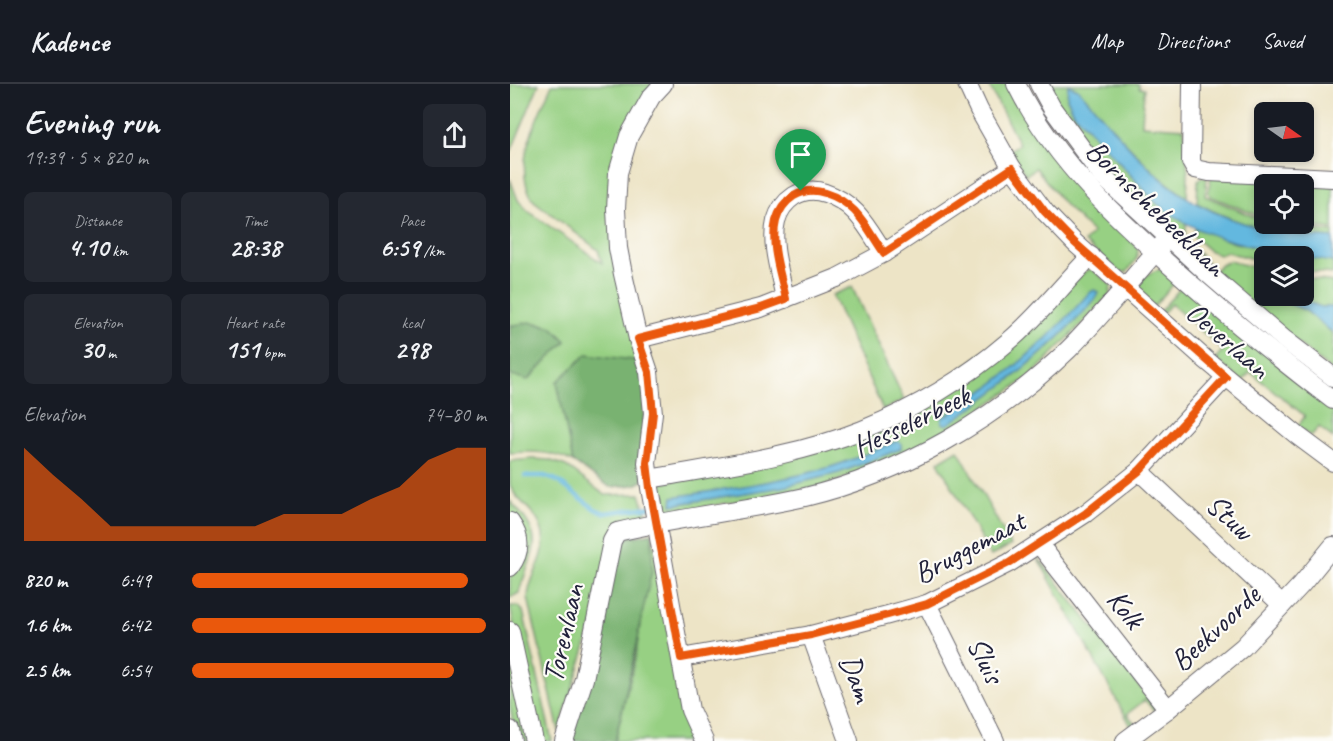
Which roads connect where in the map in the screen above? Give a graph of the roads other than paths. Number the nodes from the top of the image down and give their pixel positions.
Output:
1 (663, 84) edge
2 (967, 84) edge
3 (1016, 84) edge
4 (1039, 84) edge
5 (1192, 84) edge
6 (1012, 168) junction
7 (1333, 178) edge
8 (1169, 237) junction
9 (1155, 252) junction
10 (884, 253) junction
11 (1091, 256) junction
12 (1124, 287) junction
13 (786, 299) junction
14 (638, 339) junction
15 (1226, 377) junction
16 (1333, 377) edge
17 (1333, 400) edge
18 (1333, 462) edge
19 (1139, 471) junction
20 (650, 483) junction
21 (510, 522) edge
22 (657, 523) junction
23 (613, 536) joint
24 (1039, 544) junction
25 (1333, 546) edge
26 (510, 567) edge
27 (927, 604) junction
28 (1282, 605) junction
29 (510, 631) edge
30 (811, 635) junction
31 (681, 658) junction
32 (1168, 709) junction
33 (510, 730) edge
34 (512, 741) edge
35 (534, 741) edge
36 (564, 741) edge
37 (704, 741) edge
38 (849, 741) edge
39 (995, 741) edge
40 (1125, 741) edge

1 - 14 street
2 - 6 street, Oeverlaan
3 - 9 street, Bornschebeeklaan
4 - 8 street, Bornschebeeklaan
5 - 7 street
6 - 10 street
6 - 11 street, Oeverlaan
8 - 9 street, Hesselerbeek
8 - 16 street, Bornschebeeklaan
9 - 12 street, Hesselerbeek
9 - 17 street, Bornschebeeklaan
10 - 13 street
10 - 13 street
11 - 12 street, Oeverlaan
11 - 20 street, Hesselerbeek
12 - 15 street, Oeverlaan
12 - 22 street, Hesselerbeek
13 - 14 street
14 - 20 street
15 - 18 street, Oeverlaan
15 - 19 street, Bruggemaat
19 - 24 street, Bruggemaat
19 - 28 street, Stuw
20 - 22 street
21 - 26 street
22 - 23 street, Hesselerbeek
22 - 31 street
23 - 36 street, Torenlaan
24 - 27 street, Bruggemaat
24 - 32 street, Kolk
25 - 28 street, Beekvoorde
27 - 30 street, Bruggemaat
27 - 39 street, Sluis
28 - 32 street, Beekvoorde
29 - 35 street
30 - 31 street, Bruggemaat
30 - 38 street, Dam
31 - 37 street
32 - 40 street, Beekvoorde
33 - 34 street

